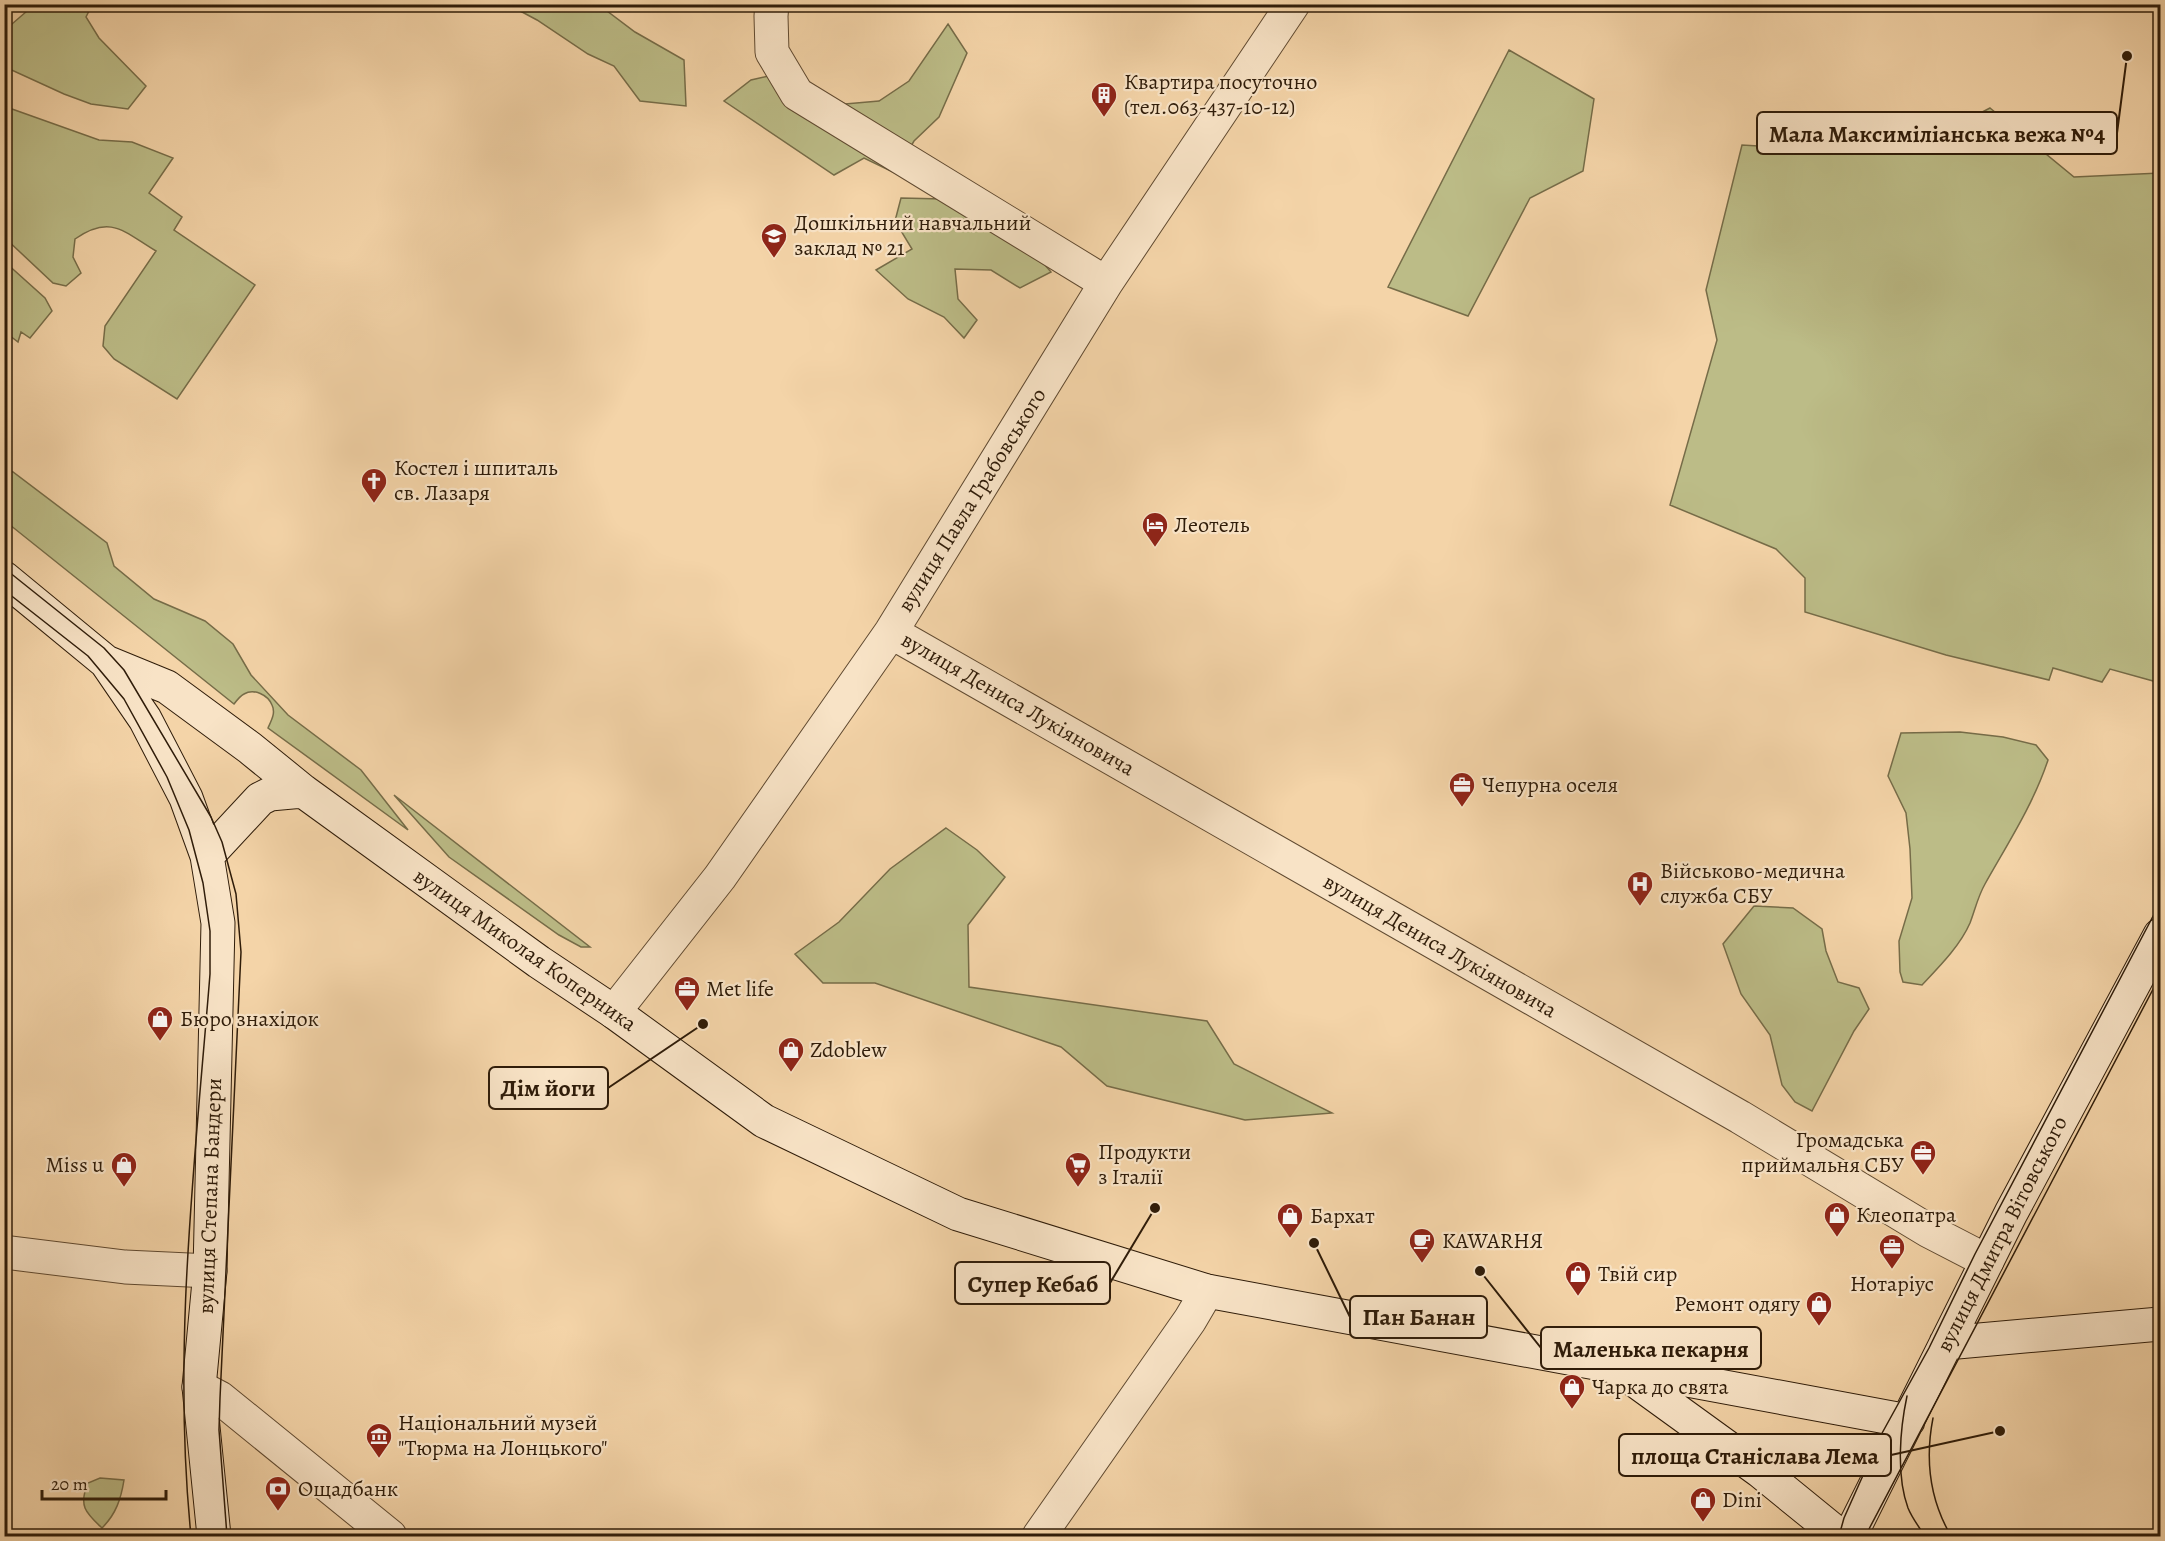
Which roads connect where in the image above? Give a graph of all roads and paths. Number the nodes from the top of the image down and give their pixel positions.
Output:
1 (772, 4) edge
2 (1293, 4) edge
3 (1106, 283) junction
4 (4, 578) edge
5 (891, 632) junction
6 (106, 662) junction
7 (303, 791) junction
8 (207, 856) junction
9 (2160, 935) edge
10 (614, 1012) junction
11 (4, 1252) edge
12 (1987, 1261) junction
13 (210, 1271) junction
14 (1207, 1291) junction
15 (2160, 1324) edge
16 (1946, 1343) junction
17 (1613, 1365) junction
18 (199, 1387) junction
19 (1908, 1421) junction
20 (214, 1536) edge
21 (390, 1536) edge
22 (1039, 1536) edge
23 (1840, 1536) edge
24 (1850, 1536) edge

1 - 3 main road
2 - 3 main road, вулиця Павла Грабовського
3 - 5 main road, вулиця Павла Грабовського
4 - 6 main road, вулиця Миколая Коперника
5 - 10 main road, вулиця Павла Грабовського
5 - 12 main road, вулиця Дениса Лукіяновича
6 - 7 main road, вулиця Миколая Коперника
6 - 8 main road, вулиця Степана Бандери
7 - 8 main road
7 - 10 main road, вулиця Миколая Коперника
8 - 13 main road, вулиця Степана Бандери
9 - 12 main road, вулиця Дмитра Вітовського
10 - 14 main road, вулиця Миколая Коперника
11 - 13 main road
12 - 16 main road, вулиця Дмитра Вітовського
13 - 18 main road, вулиця Степана Бандери
14 - 17 main road, вулиця Миколая Коперника
14 - 22 main road
15 - 16 main road
16 - 19 main road, вулиця Дмитра Вітовського
17 - 19 main road, вулиця Миколая Коперника
17 - 23 main road, вулиця Миколая Коперника
18 - 20 main road, вулиця Степана Бандери
18 - 21 main road
19 - 24 main road, вулиця Дмитра Вітовського

